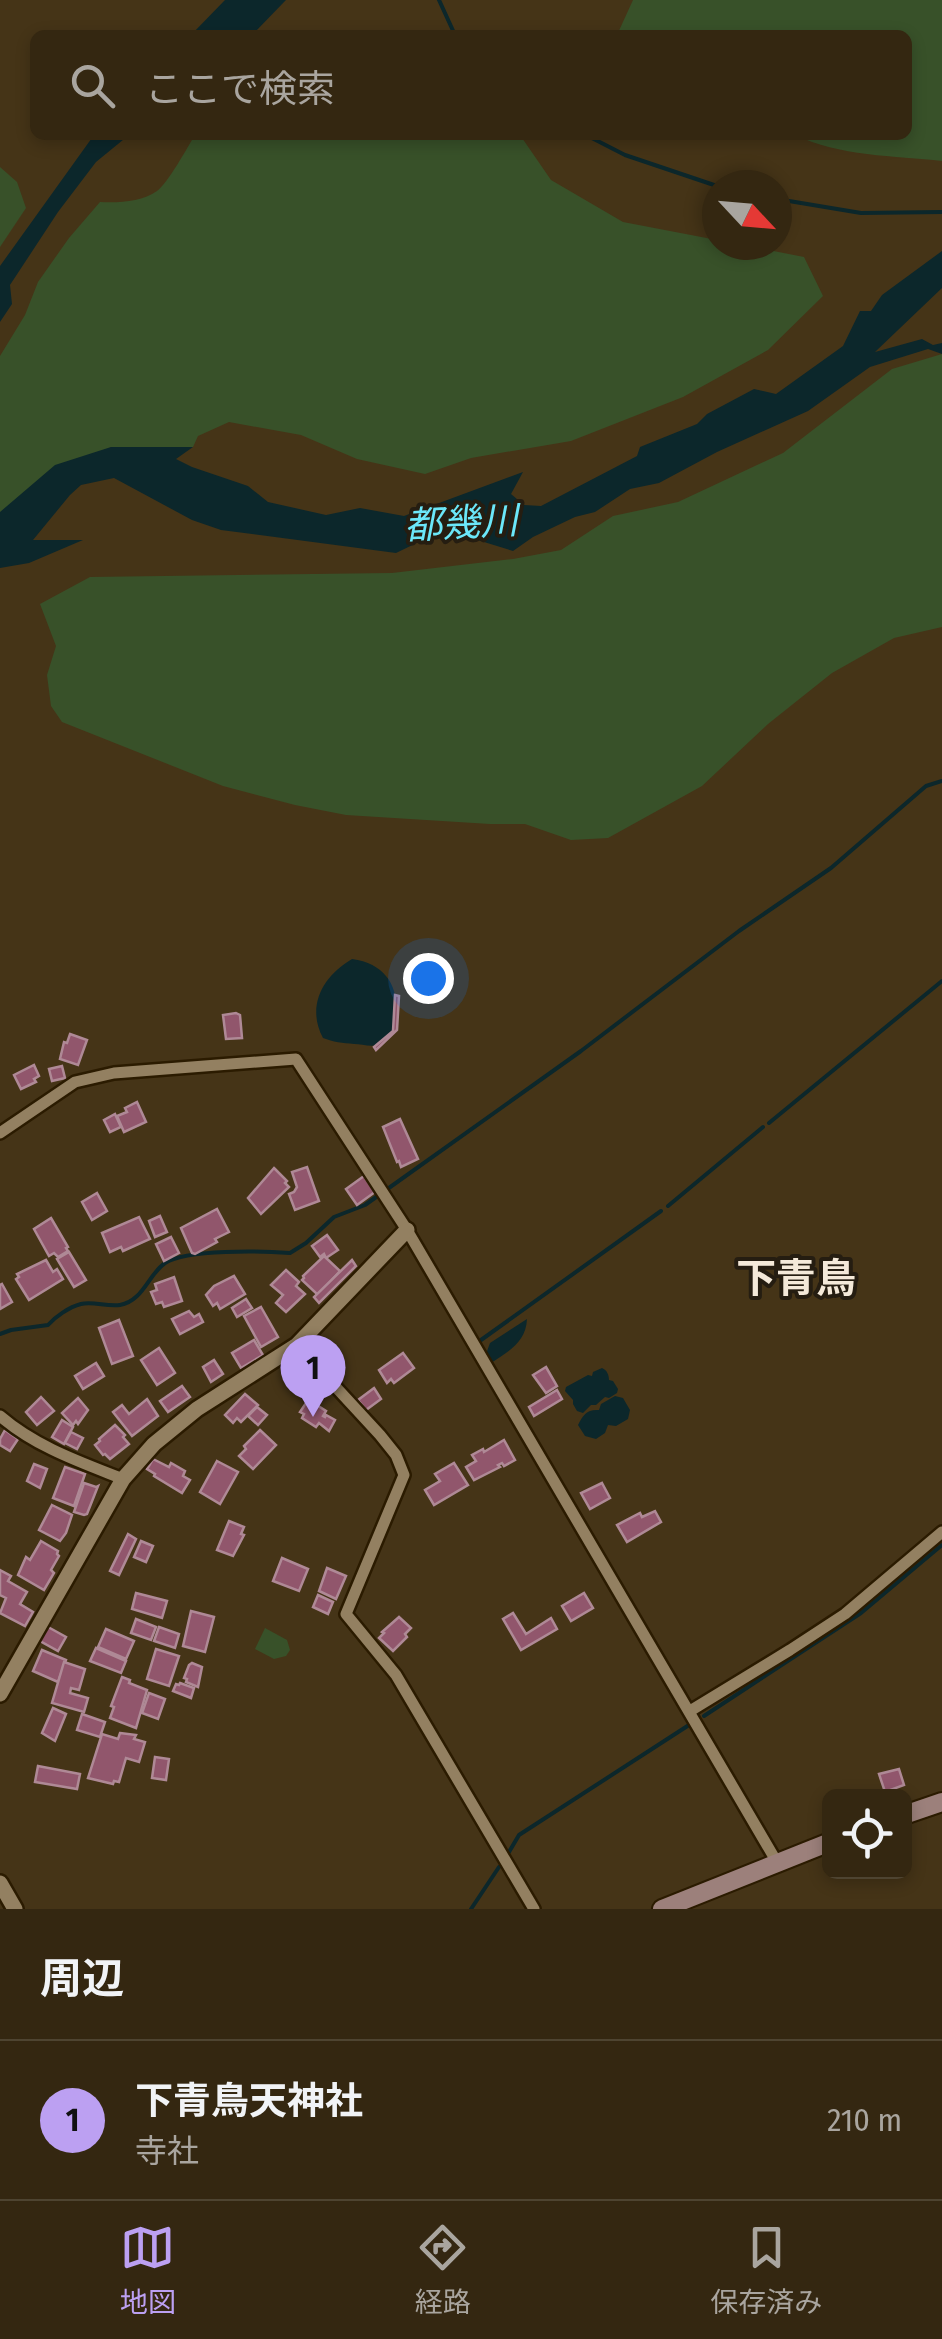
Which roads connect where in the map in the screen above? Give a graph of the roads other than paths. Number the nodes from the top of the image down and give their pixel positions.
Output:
1 (0, 1134) edge
2 (406, 1230) junction
3 (298, 1345) junction
4 (0, 1416) edge
5 (123, 1479) junction
6 (942, 1532) edge
7 (0, 1694) edge
8 (690, 1711) junction
9 (942, 1802) edge
10 (912, 1812) edge
11 (822, 1845) edge
12 (778, 1864) junction
13 (0, 1883) edge
14 (16, 1909) edge
15 (534, 1909) edge
16 (662, 1909) edge

1 - 2 street
2 - 3 street
2 - 8 street
3 - 5 street
3 - 15 street
4 - 5 street
5 - 7 street
6 - 8 street
8 - 12 street
9 - 10 main road
11 - 12 main road
12 - 16 main road
13 - 14 street

